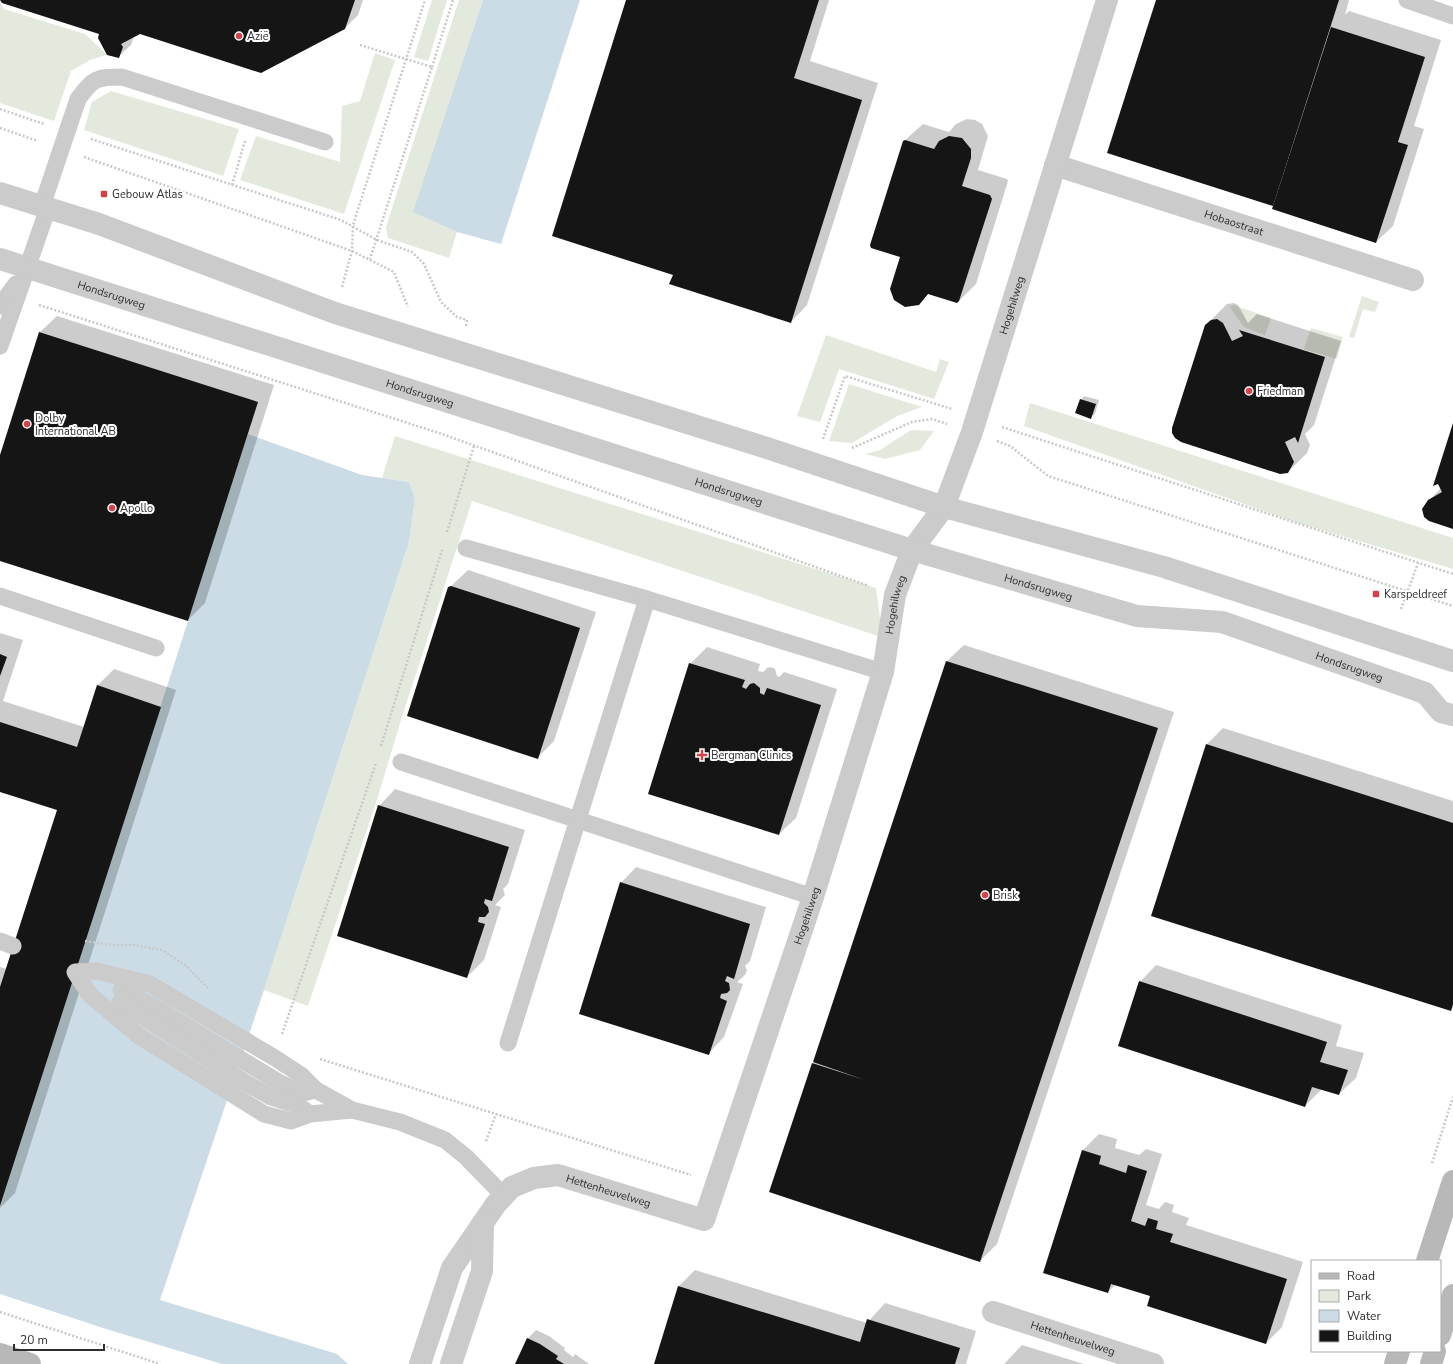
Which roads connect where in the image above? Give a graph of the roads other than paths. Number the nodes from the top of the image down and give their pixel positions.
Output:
1 (1107, 0) edge
2 (1407, 0) edge
3 (1453, 16) edge
4 (325, 142) dead end
5 (1055, 165) junction
6 (0, 193) edge
7 (45, 207) junction
8 (0, 259) edge
9 (28, 268) junction
10 (1413, 280) dead end
11 (0, 306) edge
12 (0, 346) edge
13 (944, 507) junction
14 (466, 548) dead end
15 (912, 550) junction
16 (0, 596) edge
17 (647, 599) junction
18 (156, 648) dead end
19 (1453, 661) edge
20 (882, 672) junction
21 (1453, 715) edge
22 (401, 762) dead end
23 (578, 818) junction
24 (813, 897) junction
25 (508, 1043) dead end
26 (316, 1090) junction
27 (352, 1110) junction
28 (310, 1114) junction
29 (1453, 1181) edge
30 (504, 1196) junction
31 (704, 1220) joint
32 (483, 1223) junction
33 (1427, 1260) edge
34 (1453, 1295) edge
35 (993, 1312) dead end
36 (1441, 1332) edge
37 (1399, 1352) edge
38 (1435, 1352) edge
39 (0, 1354) edge
40 (30, 1364) edge
41 (420, 1364) edge
42 (451, 1364) edge
43 (1153, 1364) edge
44 (1394, 1364) edge
45 (1431, 1364) edge

1 - 5 street, Hogehilweg
2 - 3 lane
4 - 7 lane
5 - 10 street, Hobaostraat
5 - 13 street, Hogehilweg
6 - 7 street
7 - 9 lane
7 - 13 street
8 - 9 street, Hondsrugweg
9 - 11 lane
9 - 12 lane
9 - 15 street, Hondsrugweg
13 - 15 street, Hogehilweg
13 - 19 street
14 - 17 lane
15 - 20 street, Hogehilweg
15 - 21 street, Hondsrugweg
16 - 18 lane
17 - 20 lane
17 - 23 lane
20 - 24 street, Hogehilweg
22 - 23 lane
23 - 24 lane
23 - 25 lane
24 - 31 street, Hogehilweg
26 - 27 lane
26 - 28 lane
26 - 28 lane
27 - 28 lane
27 - 30 lane
29 - 33 main road
30 - 31 street, Hettenheuvelweg
30 - 32 street, Hettenheuvelweg
32 - 41 street, Hettenheuvelweg
32 - 42 street
34 - 36 main road
35 - 43 street, Hettenheuvelweg
37 - 44 main road
38 - 45 main road
39 - 40 main road

